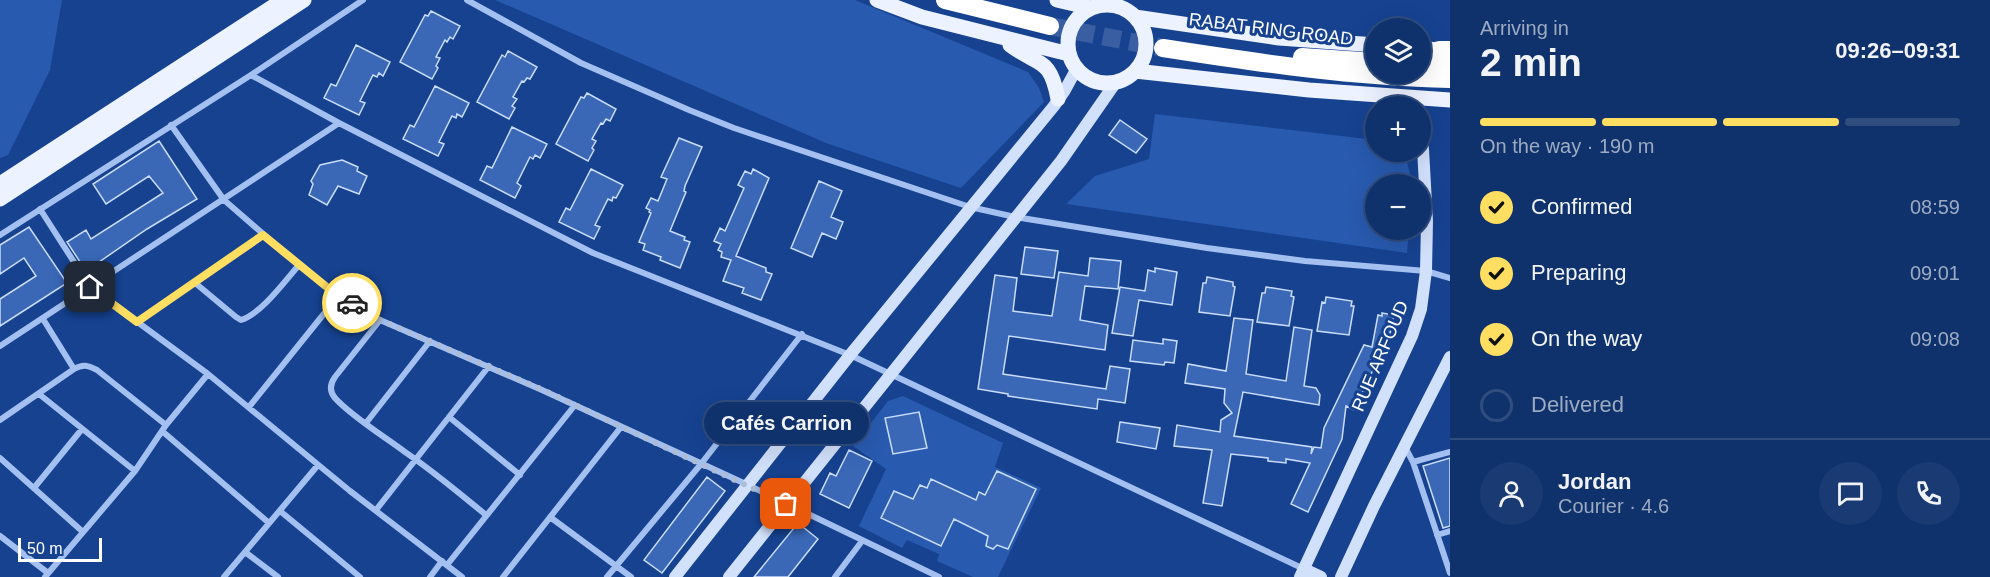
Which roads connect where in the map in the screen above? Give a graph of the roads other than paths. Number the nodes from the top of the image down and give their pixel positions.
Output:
1 (283, 0) edge
2 (304, 0) edge
3 (363, 0) edge
4 (467, 0) edge
5 (877, 0) edge
6 (945, 0) edge
7 (997, 0) edge
8 (1091, 8) junction
9 (1053, 14) edge
10 (1136, 17) junction
11 (1004, 38) junction
12 (1365, 44) edge
13 (1070, 54) junction
14 (1365, 61) edge
15 (1431, 65) edge
16 (1450, 66) edge
17 (1077, 68) junction
18 (1135, 71) junction
19 (251, 75) junction
20 (1365, 75) edge
21 (1431, 79) edge
22 (1450, 79) edge
23 (1116, 82) junction
24 (1365, 98) edge
25 (1058, 99) junction
26 (1450, 100) edge
27 (1431, 101) edge
28 (339, 123) junction
29 (171, 125) junction
30 (1424, 162) edge
31 (0, 184) edge
32 (0, 199) edge
33 (224, 200) junction
34 (970, 207) junction
35 (40, 209) junction
36 (1015, 217) junction
37 (0, 235) edge
38 (263, 235) junction
39 (299, 265) junction
40 (1426, 271) junction
41 (1450, 278) edge
42 (194, 282) junction
43 (90, 287) junction
44 (339, 295) junction
45 (44, 319) junction
46 (380, 320) junction
47 (137, 322) junction
48 (802, 334) junction
49 (430, 341) junction
50 (0, 346) edge
51 (850, 355) junction
52 (1450, 357) edge
53 (489, 366) junction
54 (74, 369) junction
55 (890, 373) junction
56 (208, 374) junction
57 (39, 394) junction
58 (575, 405) junction
59 (249, 407) junction
60 (449, 417) junction
61 (0, 420) edge
62 (366, 423) junction
63 (621, 427) junction
64 (164, 428) junction
65 (82, 429) junction
66 (1405, 447) junction
67 (1450, 452) edge
68 (0, 458) edge
69 (416, 459) junction
70 (1413, 462) junction
71 (700, 464) junction
72 (318, 465) junction
73 (135, 471) junction
74 (519, 475) junction
75 (748, 485) junction
76 (34, 488) junction
77 (786, 504) junction
78 (376, 510) junction
79 (280, 511) junction
80 (486, 515) junction
81 (550, 517) junction
82 (269, 523) junction
83 (1450, 531) edge
84 (84, 532) junction
85 (1437, 535) junction
86 (0, 536) edge
87 (862, 541) junction
88 (245, 552) junction
89 (445, 563) junction
90 (616, 566) junction
91 (1302, 573) edge
92 (1450, 573) edge
93 (46, 575) edge
94 (224, 577) edge
95 (278, 577) edge
96 (360, 577) edge
97 (430, 577) edge
98 (462, 577) edge
99 (503, 577) edge
100 (607, 577) edge
101 (631, 577) edge
102 (675, 577) edge
103 (729, 577) edge
104 (835, 577) edge
105 (939, 577) edge
106 (1321, 577) edge
107 (1341, 577) edge

1 - 31 main road
2 - 32 main road
3 - 19 street
4 - 34 street
5 - 11 main road
6 - 9 highway
7 - 9 highway
8 - 9 main road
8 - 10 main road
8 - 13 main road
10 - 12 main road
10 - 18 main road
11 - 13 main road
11 - 25 main road
13 - 17 main road
14 - 20 highway, RABAT RING ROAD
15 - 16 highway
17 - 23 main road
17 - 25 street
18 - 23 main road
18 - 24 main road
19 - 28 street
19 - 29 street
21 - 22 highway, RABAT RING ROAD
23 - 36 street
25 - 34 street
26 - 27 main road
28 - 33 street
28 - 48 street
29 - 33 street
29 - 35 street
30 - 40 street, RUE ARFOUD
33 - 38 street
33 - 43 street
34 - 36 street
34 - 51 street
35 - 37 street
35 - 43 street
36 - 40 street
36 - 55 street
38 - 39 street
38 - 42 street
39 - 42 street
39 - 44 street
40 - 41 street
40 - 91 street, RUE ARFOUD
42 - 47 street
43 - 45 street
43 - 47 street
44 - 46 street
44 - 59 street
45 - 50 street
45 - 54 street
46 - 49 street
46 - 62 street
47 - 56 street
48 - 51 street
48 - 71 street
49 - 53 street
49 - 62 street
51 - 55 street
51 - 75 street
52 - 66 street
53 - 58 street
53 - 60 street
54 - 57 street
54 - 64 street
55 - 77 street
55 - 91 street
56 - 59 street
56 - 64 street
57 - 61 street
57 - 65 street
58 - 63 street
58 - 74 street
59 - 72 street
60 - 69 street
60 - 74 street
62 - 69 street
63 - 71 street
63 - 81 street
64 - 73 street
64 - 82 street
65 - 73 street
65 - 76 street
66 - 70 street
66 - 107 street
67 - 70 street
68 - 76 street
69 - 78 street
69 - 80 street
70 - 85 street
71 - 75 street
71 - 90 street
72 - 78 street
72 - 79 street
73 - 84 street
74 - 80 street
75 - 77 street
75 - 102 street
76 - 84 street
77 - 87 street
77 - 103 street
78 - 89 street
79 - 82 street
79 - 96 street
80 - 89 street
81 - 90 street
81 - 99 street
82 - 88 street
83 - 85 street
84 - 93 street
85 - 92 street
86 - 93 street
87 - 104 street
87 - 105 street
88 - 94 street
88 - 95 street
89 - 97 street
89 - 98 street
90 - 100 street
90 - 101 street
91 - 106 street

